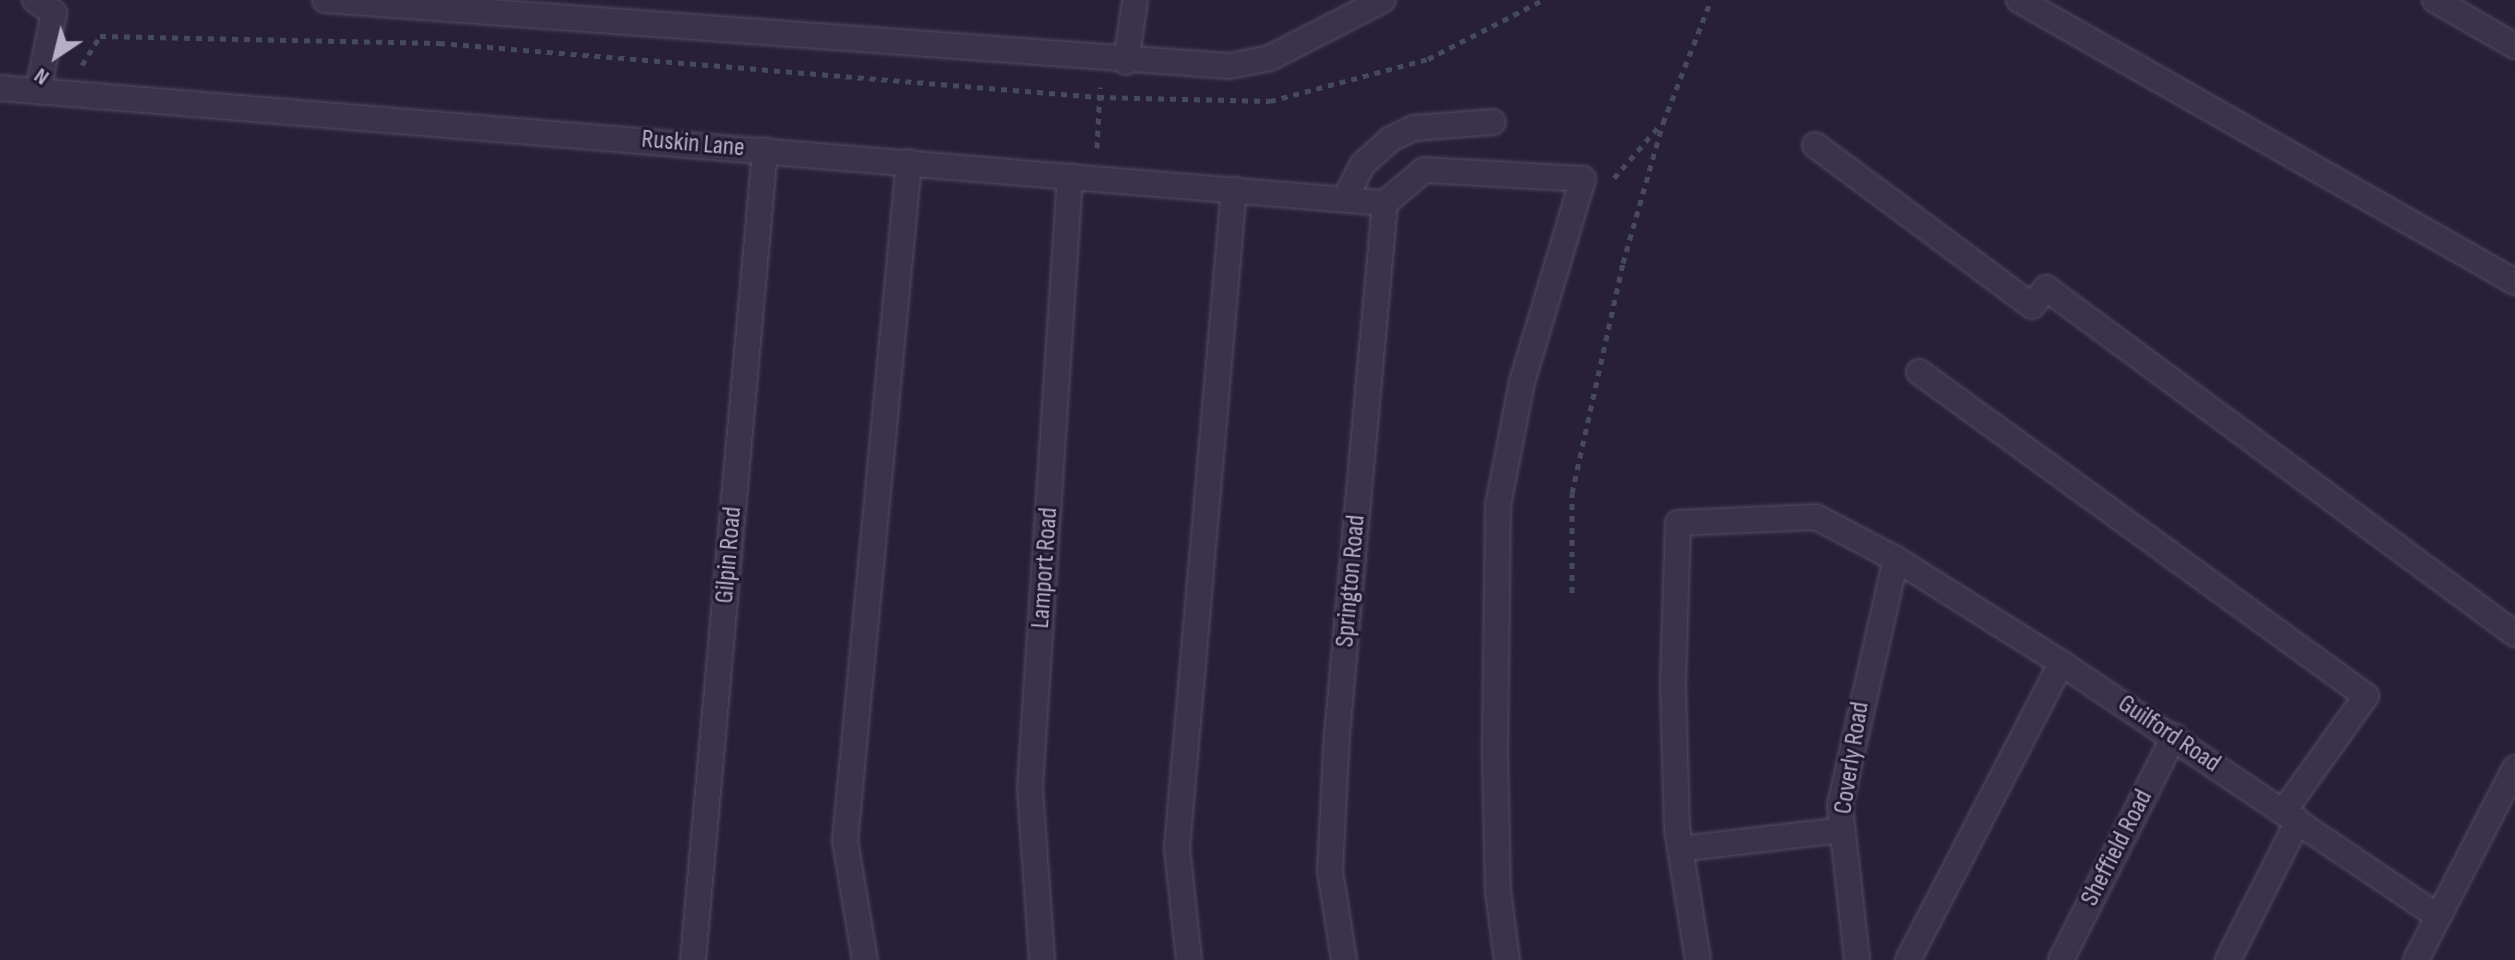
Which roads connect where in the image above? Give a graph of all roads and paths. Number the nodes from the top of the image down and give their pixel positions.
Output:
1 (35, 0) edge
2 (325, 0) edge
3 (1135, 0) edge
4 (1383, 0) edge
5 (1711, 0) edge
6 (2019, 0) edge
7 (2435, 0) edge
8 (2515, 46) edge
9 (1115, 61) junction
10 (0, 88) edge
11 (38, 91) junction
12 (1493, 122) dead end
13 (1663, 123) junction
14 (1815, 145) dead end
15 (765, 150) junction
16 (909, 162) junction
17 (1070, 176) junction
18 (1096, 177) junction
19 (1583, 179) junction
20 (1234, 189) junction
21 (1345, 199) junction
22 (1385, 203) junction
23 (2515, 282) edge
24 (1919, 372) dead end
25 (1896, 559) junction
26 (1572, 593) dead end
27 (2515, 634) edge
28 (2061, 663) junction
29 (2174, 736) junction
30 (2515, 768) edge
31 (2291, 816) junction
32 (1842, 830) junction
33 (1680, 849) junction
34 (2437, 916) junction
35 (693, 960) edge
36 (865, 960) edge
37 (1042, 960) edge
38 (1189, 960) edge
39 (1344, 960) edge
40 (1507, 960) edge
41 (1698, 960) edge
42 (1857, 960) edge
43 (1908, 960) edge
44 (2061, 960) edge
45 (2228, 960) edge
46 (2416, 960) edge

1 - 11 street
2 - 9 street
3 - 9 street
4 - 9 street
5 - 13 path
6 - 23 street
7 - 8 street
9 - 18 path
10 - 11 street, Ruskin Lane
11 - 15 street, Ruskin Lane
12 - 21 street
13 - 19 path
13 - 26 path
14 - 27 street
15 - 16 street, Ruskin Lane
15 - 35 street, Gilpin Road
16 - 17 street, Ruskin Lane
16 - 36 street
17 - 18 street, Ruskin Lane
17 - 37 street, Lamport Road
18 - 20 street, Ruskin Lane
19 - 22 street
19 - 40 street
20 - 21 street, Ruskin Lane
20 - 38 street
21 - 22 street, Ruskin Lane
22 - 39 street, Springton Road
24 - 31 street
25 - 28 street, Guilford Road
25 - 32 street, Coverly Road
25 - 33 street, Guilford Road
28 - 29 street, Guilford Road
28 - 43 street
29 - 31 street, Guilford Road
29 - 44 street, Sheffield Road
30 - 34 street
31 - 34 street, Guilford Road
31 - 45 street
32 - 33 street
32 - 42 street, Coverly Road
33 - 41 street
34 - 46 street

